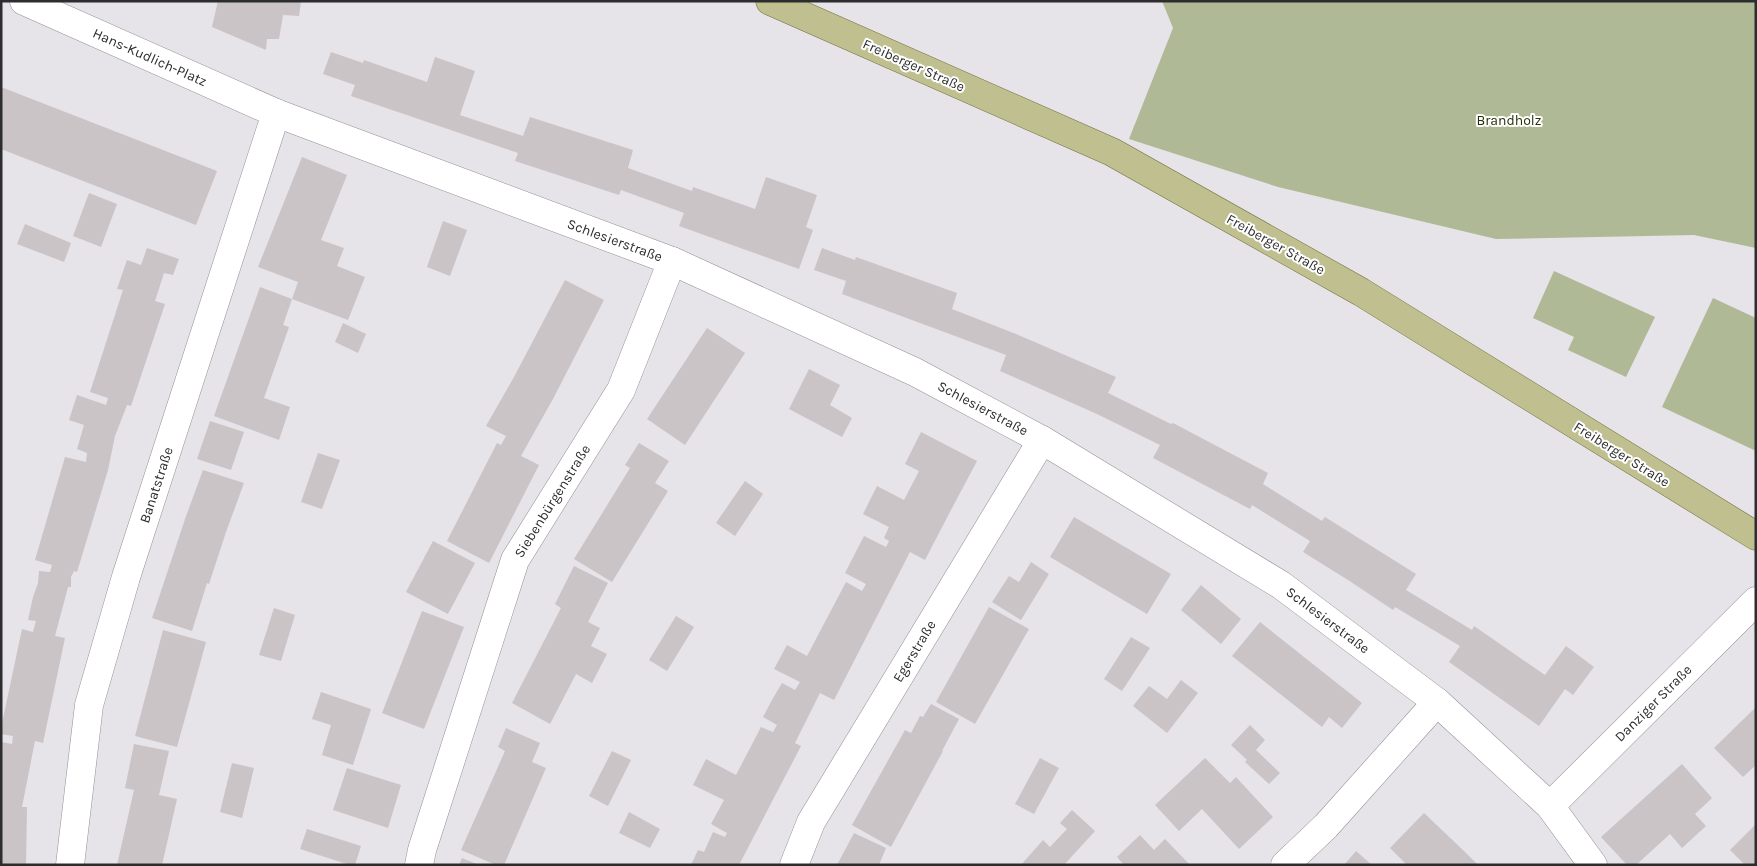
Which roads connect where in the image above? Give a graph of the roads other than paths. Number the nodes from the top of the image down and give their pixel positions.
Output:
1 (24, 1) edge
2 (770, 1) edge
3 (276, 114) junction
4 (672, 261) junction
5 (1042, 440) junction
6 (1756, 536) edge
7 (1756, 601) edge
8 (1437, 702) junction
9 (1550, 806) junction
10 (70, 865) edge
11 (419, 865) edge
12 (794, 865) edge
13 (1285, 865) edge
14 (1593, 865) edge

1 - 3 street, Hans-Kudlich-Platz
2 - 6 main road, Freiberger Straße
3 - 4 street, Schlesierstraße
3 - 10 street, Banatstraße
4 - 5 street, Schlesierstraße
4 - 11 street, Siebenbürgenstraße
5 - 8 street, Schlesierstraße
5 - 12 street, Egerstraße
7 - 9 street, Danziger Straße
8 - 9 street, Schlesierstraße
8 - 13 street
9 - 14 street, Schlesierstraße

